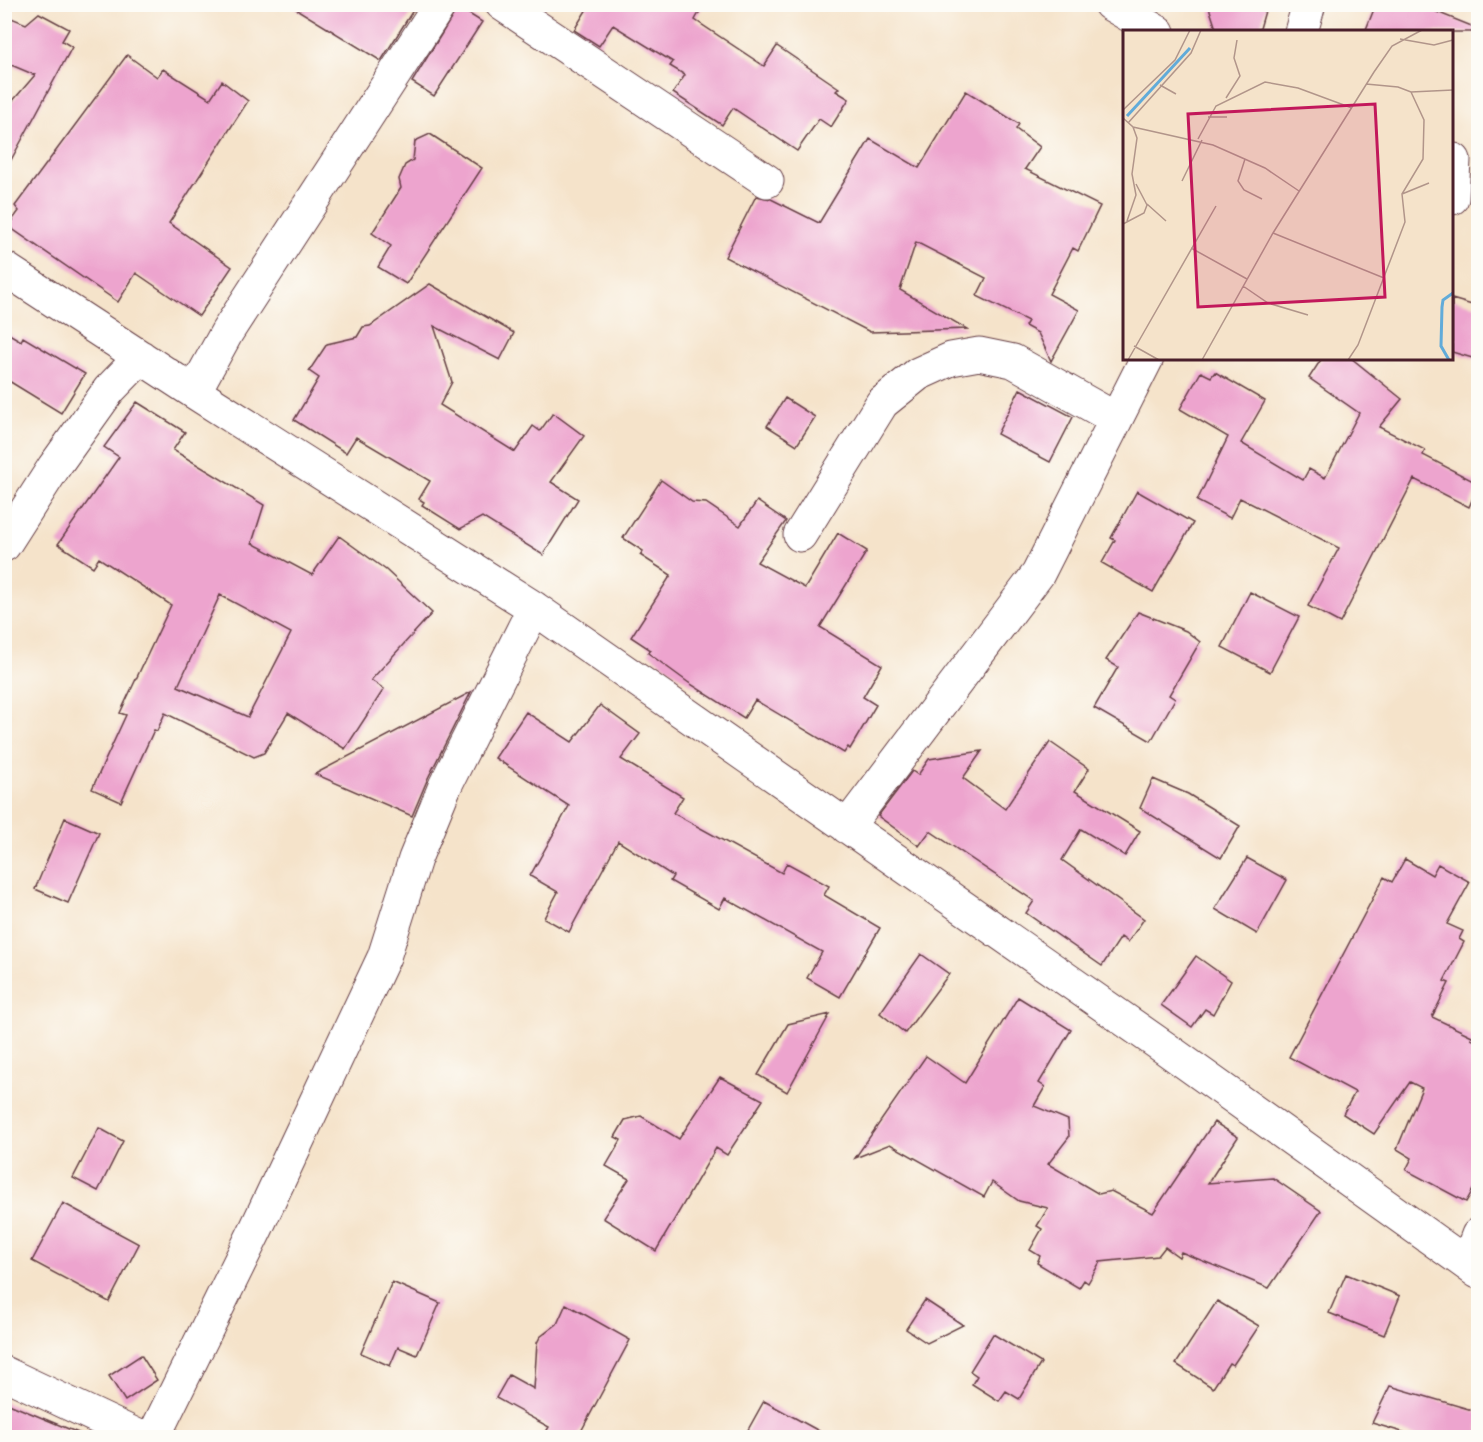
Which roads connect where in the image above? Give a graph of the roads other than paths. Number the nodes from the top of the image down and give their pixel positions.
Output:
1 (440, 4) edge
2 (502, 4) edge
3 (1110, 4) edge
4 (1309, 4) edge
5 (1155, 30) edge
6 (1302, 30) edge
7 (1461, 164) edge
8 (767, 181) dead end
9 (1453, 194) edge
10 (4, 268) edge
11 (141, 357) junction
12 (1146, 360) edge
13 (194, 392) junction
14 (1116, 419) junction
15 (800, 535) dead end
16 (4, 545) edge
17 (534, 608) junction
18 (847, 827) junction
19 (1475, 1257) edge
20 (4, 1373) edge
21 (142, 1437) edge
22 (153, 1437) edge

1 - 13 street
2 - 8 street
3 - 5 street
4 - 6 street
7 - 9 street
10 - 11 street
11 - 13 street
11 - 16 street
12 - 14 street
13 - 17 street
14 - 15 street
14 - 18 street
17 - 18 street
17 - 22 street
18 - 19 street
20 - 21 street

